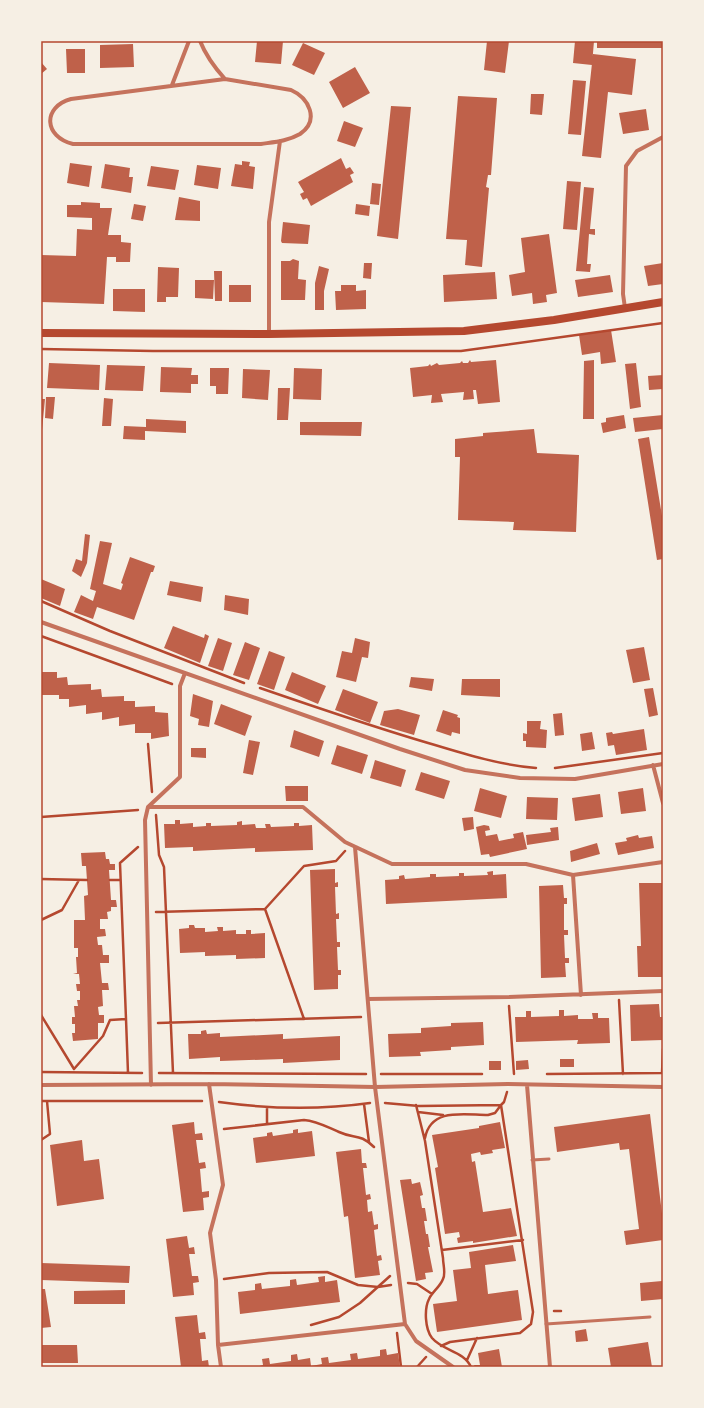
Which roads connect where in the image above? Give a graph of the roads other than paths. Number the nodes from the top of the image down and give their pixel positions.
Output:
1 (189, 41) edge
2 (200, 41) edge
3 (225, 79) junction
4 (172, 85) junction
5 (663, 136) edge
6 (280, 141) junction
7 (663, 302) edge
8 (625, 308) junction
9 (41, 333) edge
10 (268, 334) junction
11 (41, 622) edge
12 (185, 673) junction
13 (663, 764) edge
14 (653, 765) junction
15 (663, 803) edge
16 (148, 807) junction
17 (353, 846) junction
18 (663, 862) edge
19 (573, 875) junction
20 (663, 991) edge
21 (581, 995) junction
22 (368, 999) junction
23 (151, 1084) junction
24 (209, 1084) junction
25 (41, 1085) edge
26 (527, 1085) junction
27 (375, 1087) junction
28 (663, 1087) edge
29 (549, 1159) dead end
30 (532, 1160) junction
31 (650, 1317) dead end
32 (406, 1324) junction
33 (545, 1324) junction
34 (218, 1345) junction
35 (221, 1367) edge
36 (453, 1367) edge
37 (550, 1367) edge

1 - 4 street
2 - 3 street
3 - 4 street
3 - 6 street
4 - 6 street
5 - 8 street
6 - 10 street
7 - 8 main road
8 - 10 main road
9 - 10 main road
11 - 12 street
12 - 14 street
12 - 16 street
13 - 14 street
14 - 15 street
16 - 17 street
16 - 23 street
17 - 19 street
17 - 22 street
18 - 19 street
19 - 21 street
20 - 21 street
21 - 22 street
22 - 27 street
23 - 24 street
23 - 25 street
24 - 27 street
24 - 34 street
26 - 27 street
26 - 28 street
26 - 30 street
27 - 32 street
29 - 30 lane
30 - 33 street
31 - 33 lane
32 - 34 street
32 - 36 street
33 - 37 street
34 - 35 street

